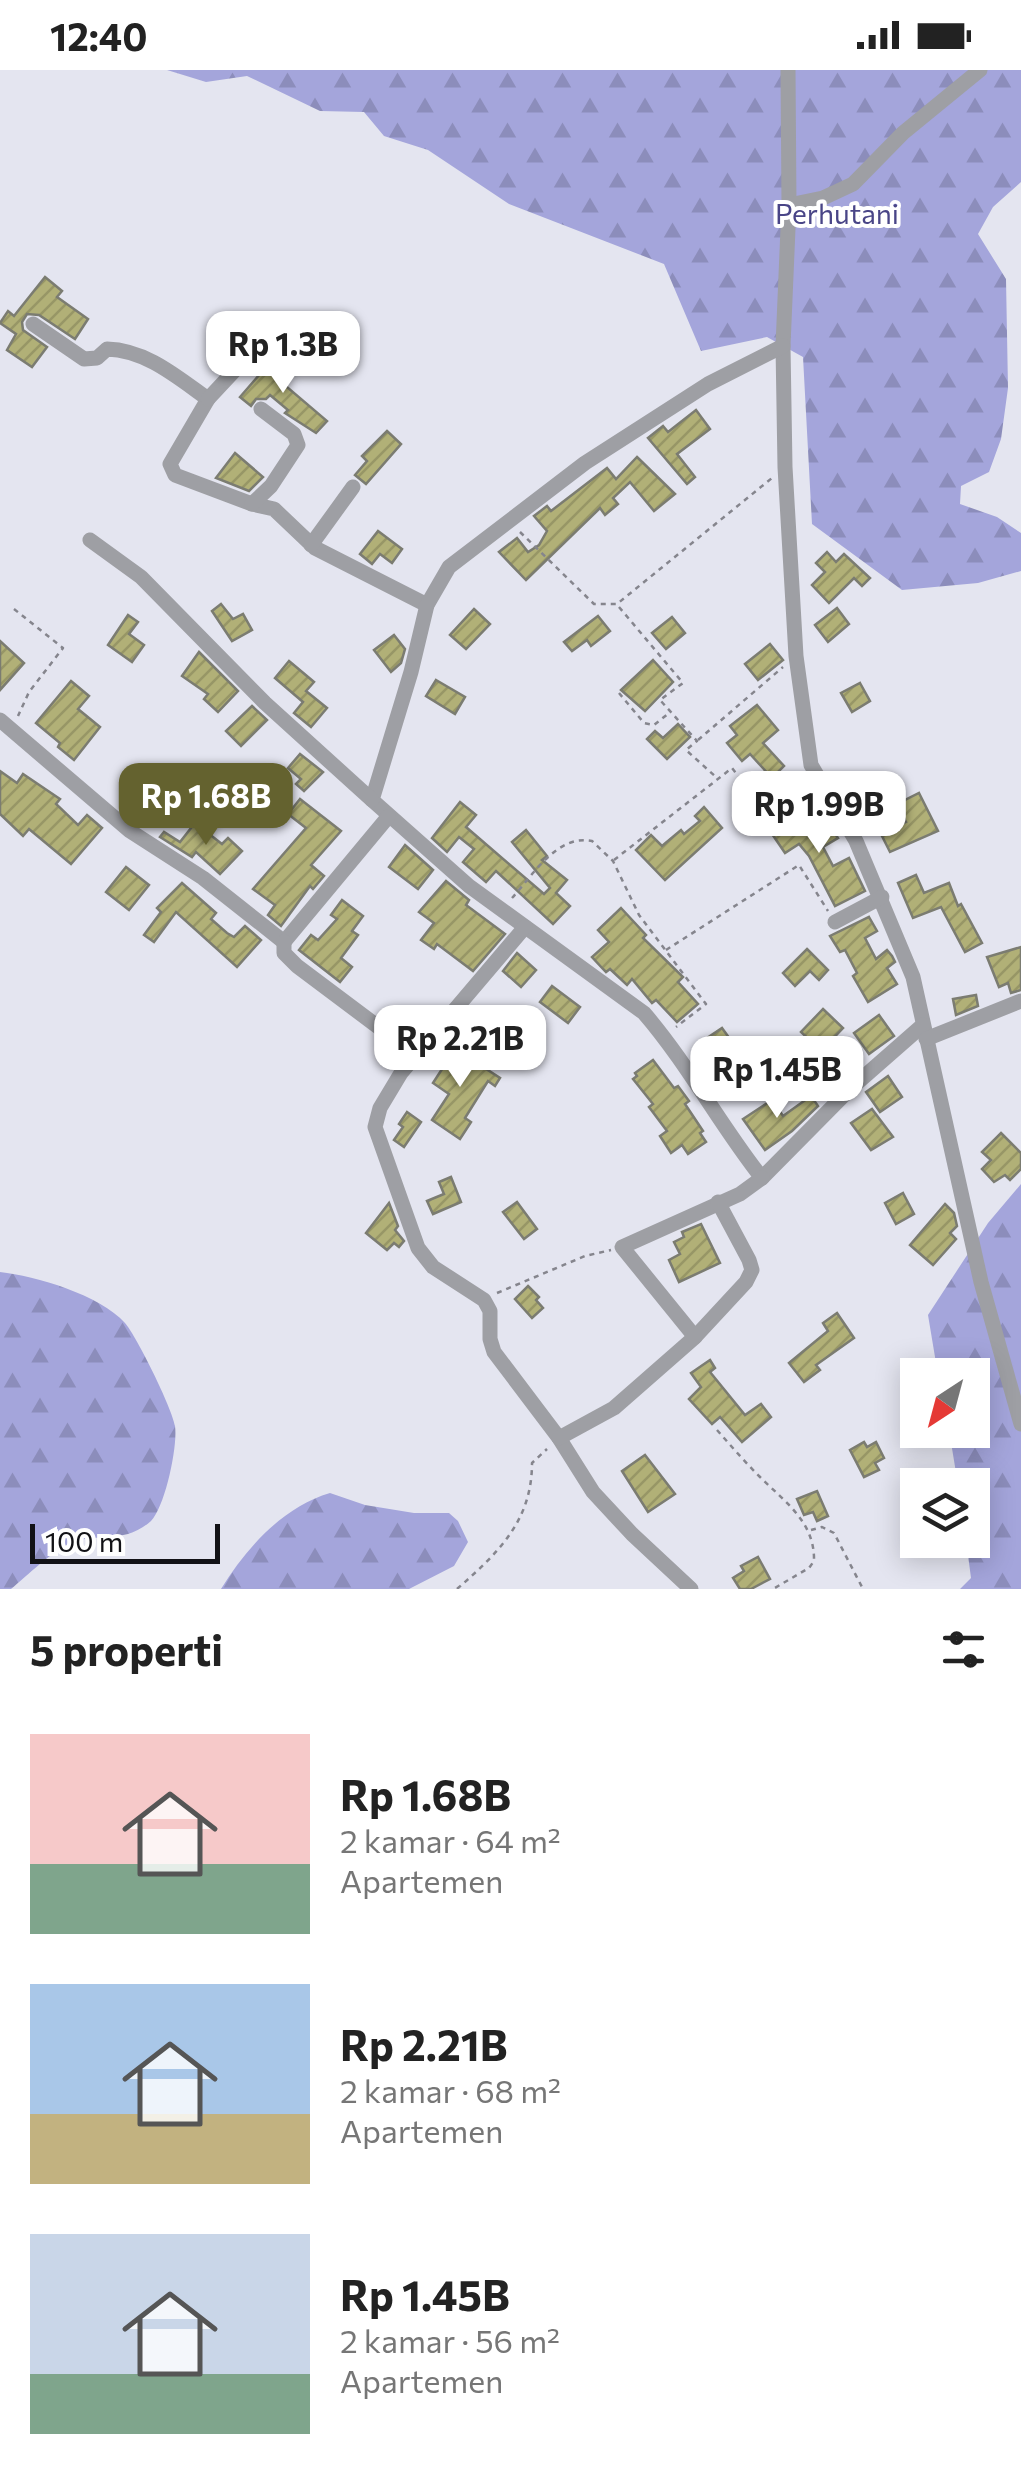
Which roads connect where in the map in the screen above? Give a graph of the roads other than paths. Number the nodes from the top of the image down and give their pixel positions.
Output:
1 (788, 70) edge
2 (980, 70) edge
3 (789, 205) junction
4 (33, 324) dead end
5 (265, 338) dead end
6 (783, 346) junction
7 (208, 399) junction
8 (260, 409) dead end
9 (353, 487) dead end
10 (252, 504) junction
11 (90, 540) dead end
12 (311, 545) junction
13 (428, 604) junction
14 (6, 726) edge
15 (372, 800) junction
16 (388, 817) junction
17 (882, 897) junction
18 (835, 922) road end
19 (525, 927) junction
20 (284, 942) junction
21 (1021, 1001) edge
22 (925, 1032) junction
23 (417, 1056) junction
24 (762, 1178) junction
25 (718, 1202) junction
26 (694, 1337) junction
27 (1021, 1424) edge
28 (559, 1438) junction
29 (691, 1589) edge

1 - 3 street
2 - 3 street
3 - 6 street
4 - 7 street
5 - 7 street
6 - 13 street
6 - 17 street
7 - 10 street
8 - 10 street
9 - 12 street
10 - 12 street
11 - 15 street
12 - 13 street
13 - 15 street
14 - 20 street
15 - 16 street
16 - 19 street
16 - 20 street
17 - 18 street
17 - 22 street
19 - 23 street
19 - 24 street
20 - 23 street
21 - 22 street
22 - 24 street
22 - 27 street
23 - 28 street
24 - 25 street
25 - 26 street
25 - 26 street
26 - 28 street
28 - 29 street

